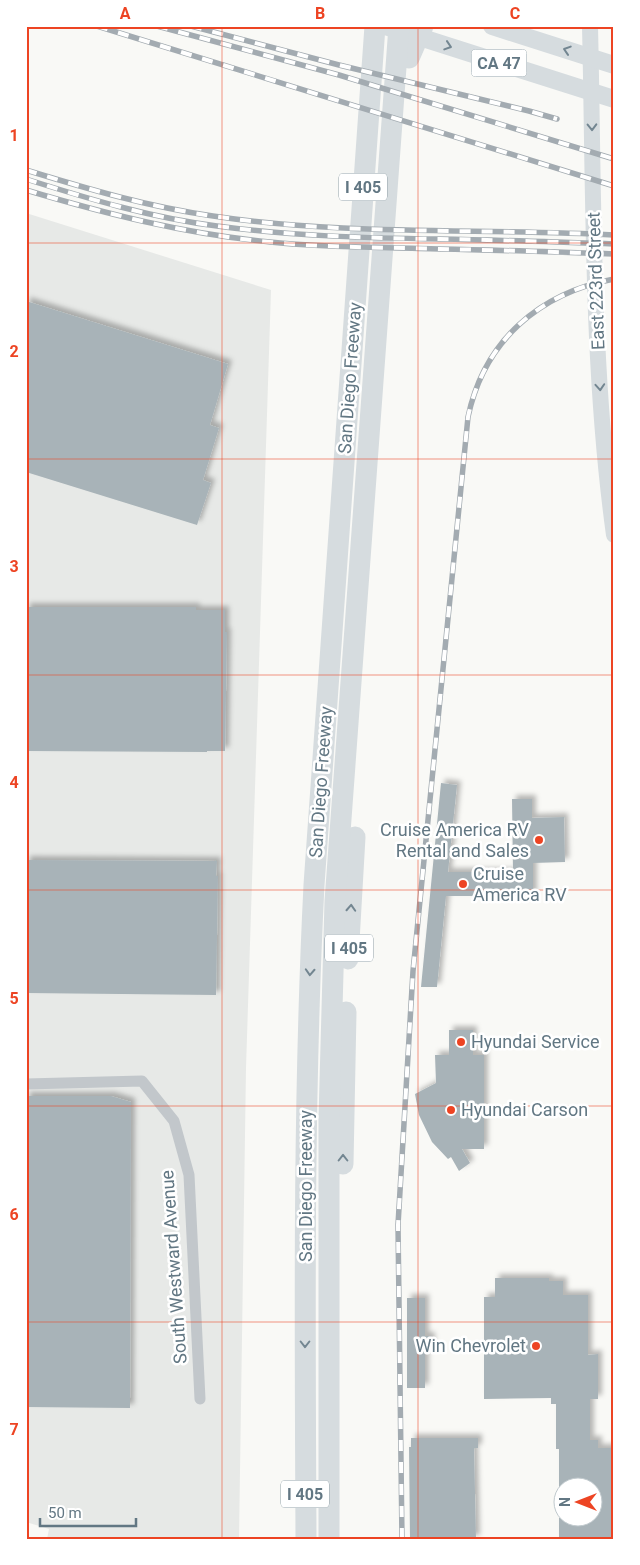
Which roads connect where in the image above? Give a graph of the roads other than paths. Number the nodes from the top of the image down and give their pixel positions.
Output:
1 (375, 26) edge
2 (387, 26) edge
3 (398, 26) edge
4 (411, 26) edge
5 (423, 26) edge
6 (492, 26) edge
7 (590, 26) edge
8 (409, 58) junction
9 (614, 66) edge
10 (614, 99) edge
11 (370, 353) junction
12 (614, 535) edge
13 (26, 1084) edge
14 (200, 1399) dead end
15 (309, 1538) edge
16 (329, 1539) edge
17 (343, 1539) edge

1 - 11 highway, San Diego Freeway / I 405
2 -> 10 main road, CA 47
2 - 11 highway
3 - 11 highway
4 - 8 highway, San Diego Freeway / I 405
5 - 8 highway
9 -> 6 main road, CA 47
7 -> 12 main road, East 223rd Street
8 - 11 highway, San Diego Freeway / I 405
11 -> 15 highway, San Diego Freeway / I 405
11 - 16 highway
17 -> 11 highway, San Diego Freeway / I 405
13 - 14 street, South Westward Avenue

